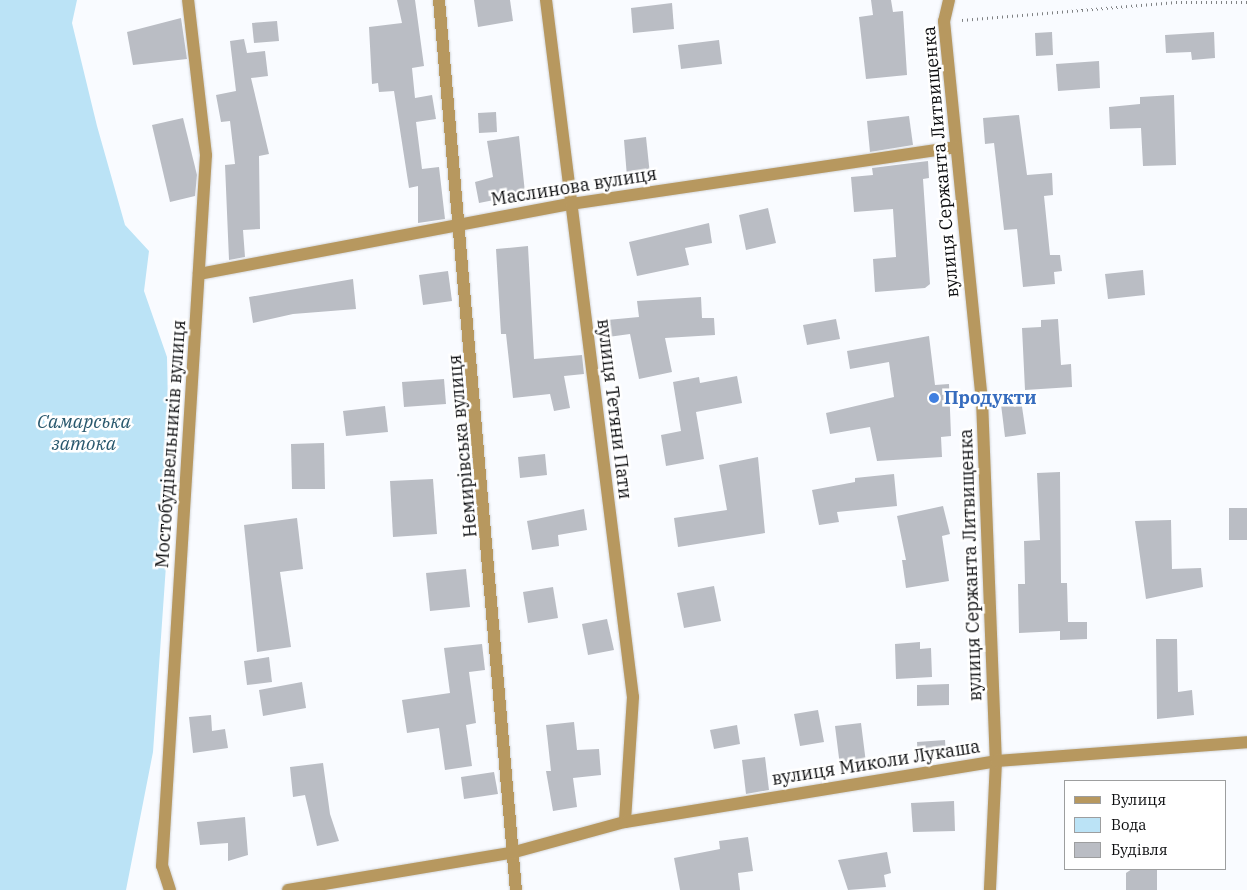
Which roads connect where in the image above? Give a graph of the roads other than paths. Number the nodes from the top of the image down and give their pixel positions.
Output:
1 (188, 0) edge
2 (439, 0) edge
3 (546, 0) edge
4 (948, 0) edge
5 (956, 147) junction
6 (571, 204) junction
7 (461, 223) junction
8 (200, 274) junction
9 (1247, 742) edge
10 (996, 761) junction
11 (625, 822) junction
12 (515, 852) junction
13 (170, 890) edge
14 (288, 890) edge
15 (516, 890) edge
16 (990, 890) edge

1 - 8 street, Мостобудівельників вулиця
2 - 7 street, Немирівська вулиця
3 - 6 street, вулиця Тетяни Пати
4 - 5 street, вулиця Сержанта Литвищенка
5 - 6 street, Маслинова вулиця
5 - 10 street, вулиця Сержанта Литвищенка
6 - 7 street, Маслинова вулиця
6 - 11 street, вулиця Тетяни Пати
7 - 8 street, Маслинова вулиця
7 - 12 street, Немирівська вулиця
8 - 13 street, Мостобудівельників вулиця
9 - 10 street, вулиця Миколи Лукаша
10 - 11 street, вулиця Миколи Лукаша
10 - 16 street, вулиця Сержанта Литвищенка
11 - 12 street, вулиця Миколи Лукаша
12 - 14 street
12 - 15 street, Немирівська вулиця

